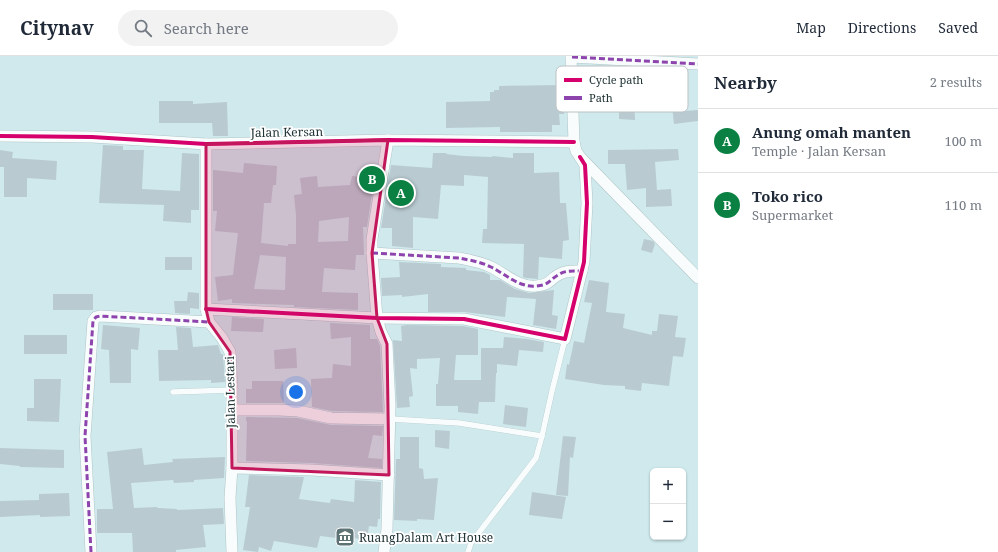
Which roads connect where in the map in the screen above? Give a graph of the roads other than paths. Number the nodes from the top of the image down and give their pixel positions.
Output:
1 (572, 57) edge
2 (698, 64) edge
3 (573, 112) edge
4 (0, 136) edge
5 (388, 140) junction
6 (574, 142) junction
7 (206, 144) junction
8 (580, 157) junction
9 (372, 253) junction
10 (582, 271) junction
11 (698, 278) edge
12 (206, 309) junction
13 (377, 318) junction
14 (209, 322) junction
15 (565, 339) junction
16 (232, 390) junction
17 (173, 392) dead end
18 (231, 410) junction
19 (390, 418) junction
20 (542, 436) junction
21 (232, 468) junction
22 (388, 475) junction
23 (91, 552) edge
24 (232, 552) edge
25 (384, 552) edge
26 (468, 552) edge

1 - 2 street
3 - 6 street
4 - 7 street, Jalan Kersan
5 - 6 street, Jalan Kersan
5 - 7 street, Jalan Kersan
5 - 9 street
6 - 8 street
7 - 12 street, Jalan Lestari
8 - 10 street
8 - 11 street
9 - 10 street
9 - 13 street
10 - 15 street
12 - 13 street
12 - 14 street, Jalan Lestari
13 - 15 street
13 - 19 street
14 - 16 street, Jalan Lestari
14 - 23 street
15 - 20 lane
16 - 17 lane
16 - 18 street, Jalan Lestari
18 - 19 street
18 - 21 street, Jalan Lestari
19 - 20 lane
19 - 22 street
20 - 26 lane
21 - 22 street
21 - 24 street, Jalan Lestari
22 - 25 street

